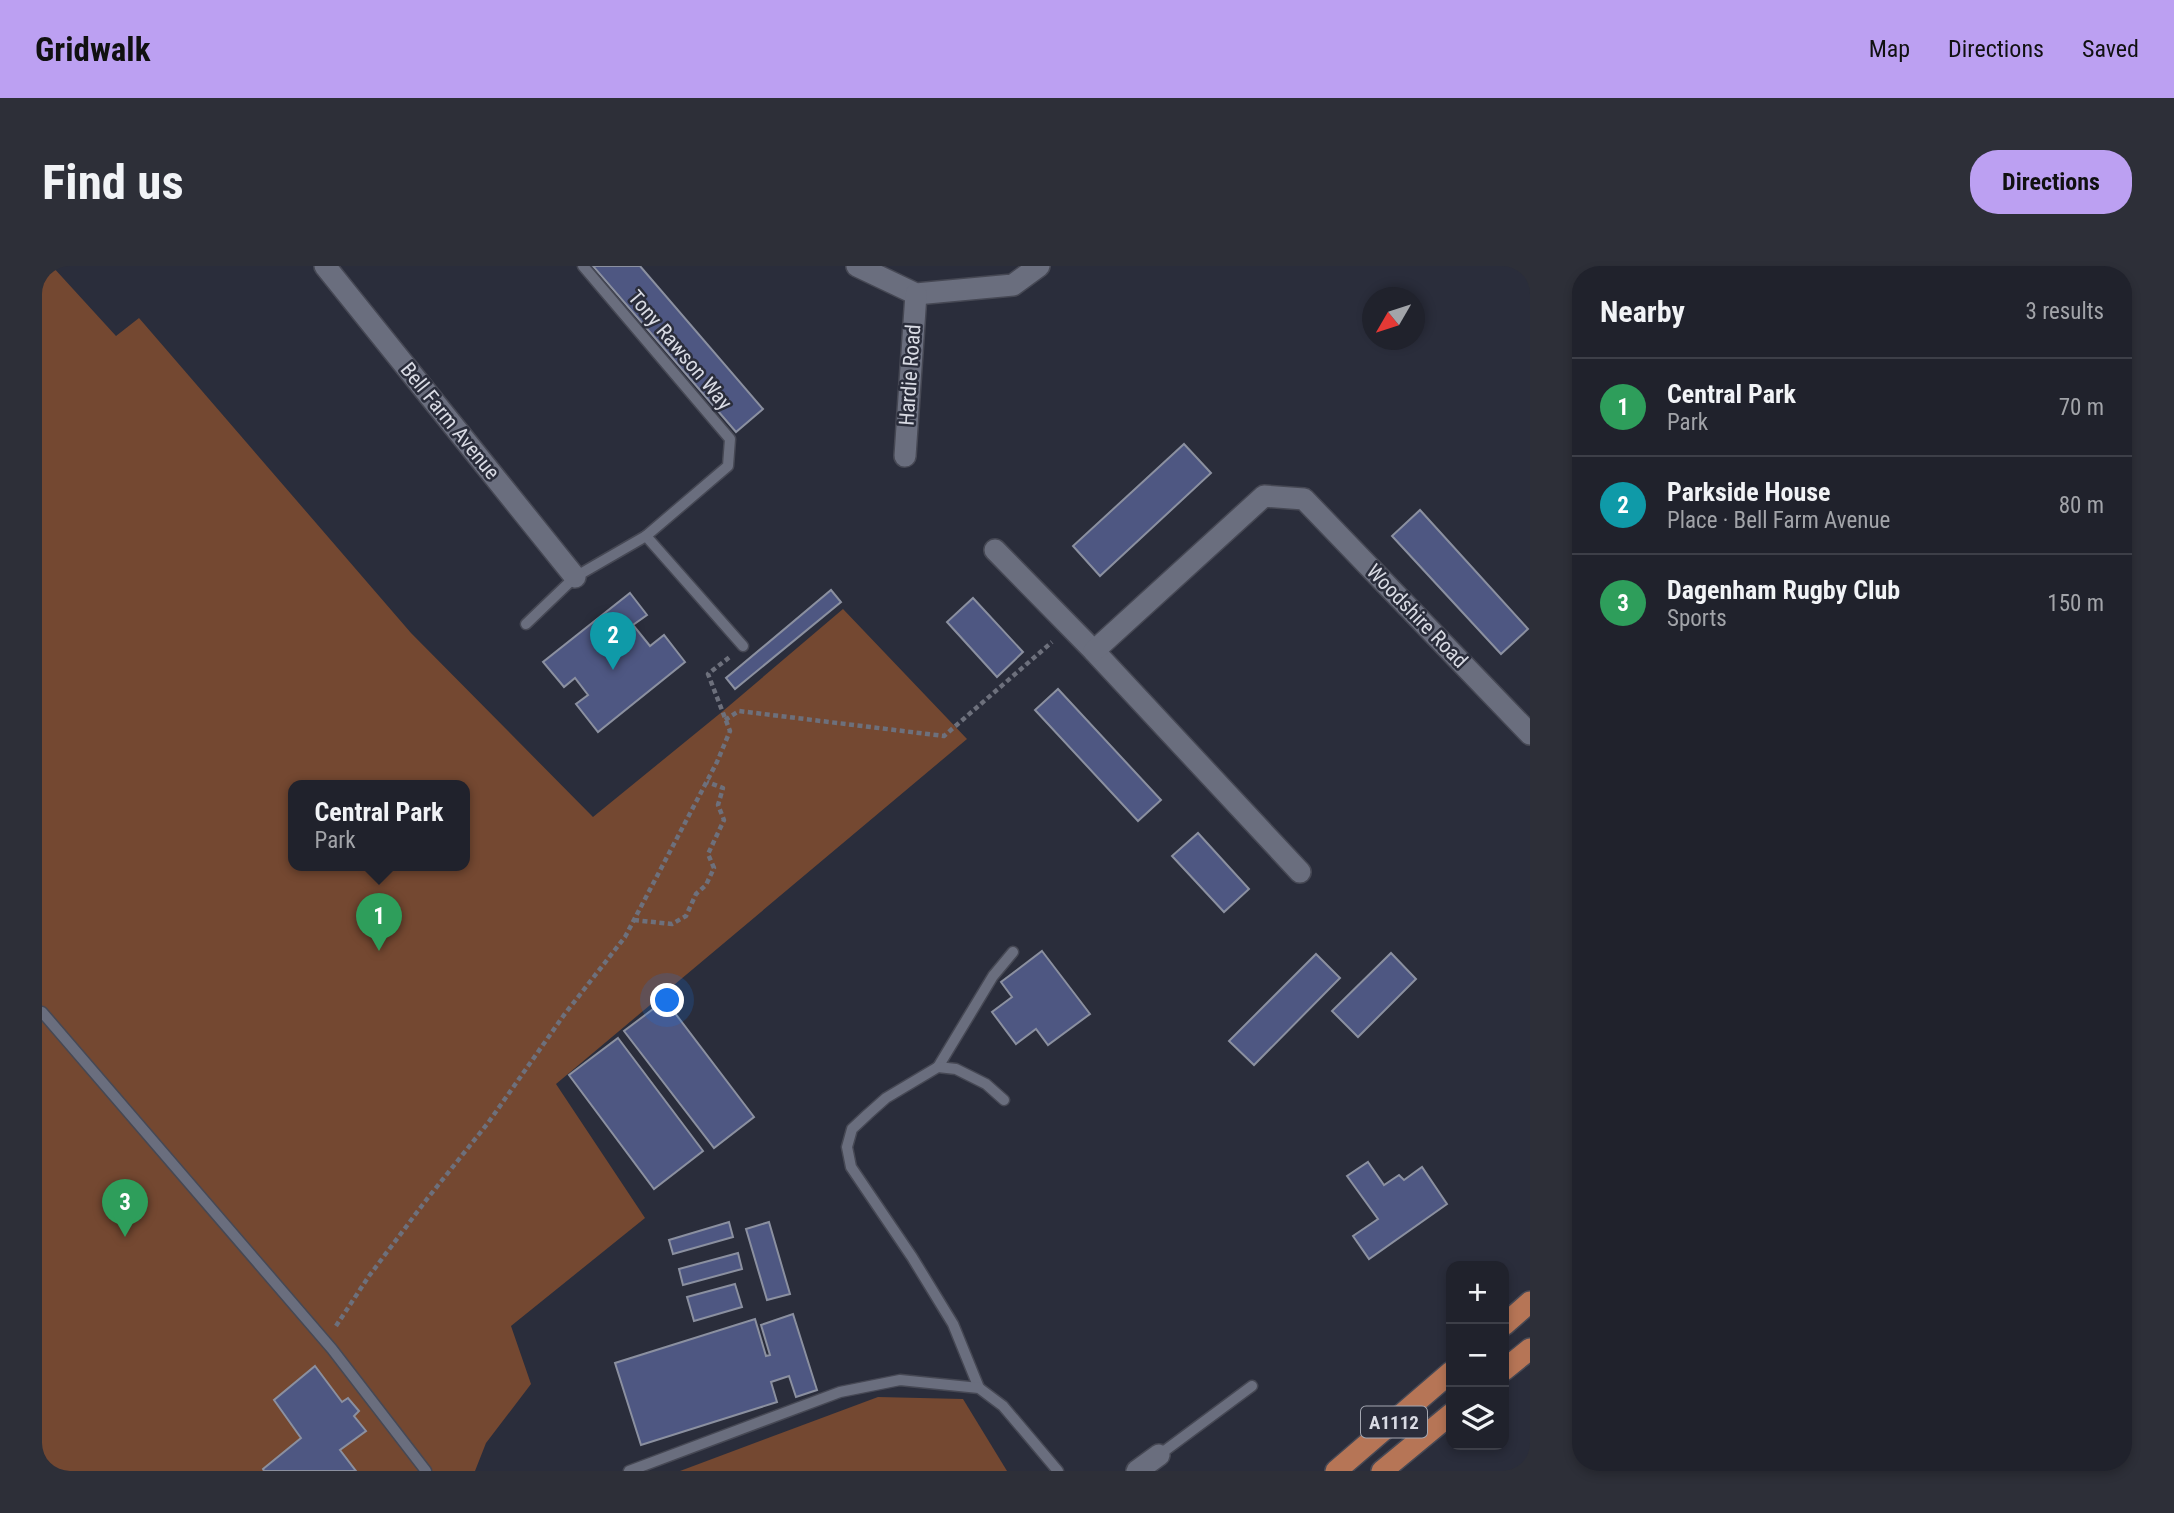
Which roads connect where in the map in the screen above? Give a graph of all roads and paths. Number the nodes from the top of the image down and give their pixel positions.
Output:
1 (325, 266) edge
2 (583, 266) edge
3 (857, 266) edge
4 (1040, 266) edge
5 (916, 293) junction
6 (905, 456) dead end
7 (646, 536) junction
8 (995, 550) dead end
9 (575, 577) junction
10 (526, 624) dead end
11 (1070, 627) junction
12 (743, 646) joint
13 (1094, 651) junction
14 (725, 720) junction
15 (1530, 734) edge
16 (707, 782) junction
17 (1300, 872) dead end
18 (634, 920) junction
19 (1013, 952) dead end
20 (42, 1012) edge
21 (937, 1067) junction
22 (1004, 1100) dead end
23 (1530, 1302) edge
24 (1505, 1324) edge
25 (327, 1344) junction
26 (1530, 1349) edge
27 (1509, 1366) edge
28 (1446, 1375) edge
29 (1252, 1387) dead end
30 (979, 1388) junction
31 (1446, 1417) edge
32 (1159, 1455) joint
33 (426, 1471) edge
34 (629, 1471) edge
35 (1058, 1471) edge
36 (1137, 1471) edge
37 (1336, 1471) edge
38 (1382, 1471) edge

1 - 9 street, Bell Farm Avenue
2 - 7 lane, Tony Rawson Way
3 - 5 street, Hardie Road
4 - 5 street, Hardie Road
5 - 6 street, Hardie Road
7 - 9 lane
7 - 12 lane
8 - 11 street
9 - 10 lane
11 - 13 street
11 - 14 path
12 - 14 path
13 - 15 street, Woodshire Road
13 - 17 street
14 - 16 path
16 - 18 path
16 - 18 path
18 - 25 path
19 - 21 lane
20 - 25 lane
21 - 22 lane
21 - 30 lane
23 - 24 main road
25 - 33 lane
26 - 27 main road
28 - 37 main road, A1112
29 - 32 lane
30 - 34 lane
30 - 35 lane
31 - 38 main road, A1112
32 - 36 street

